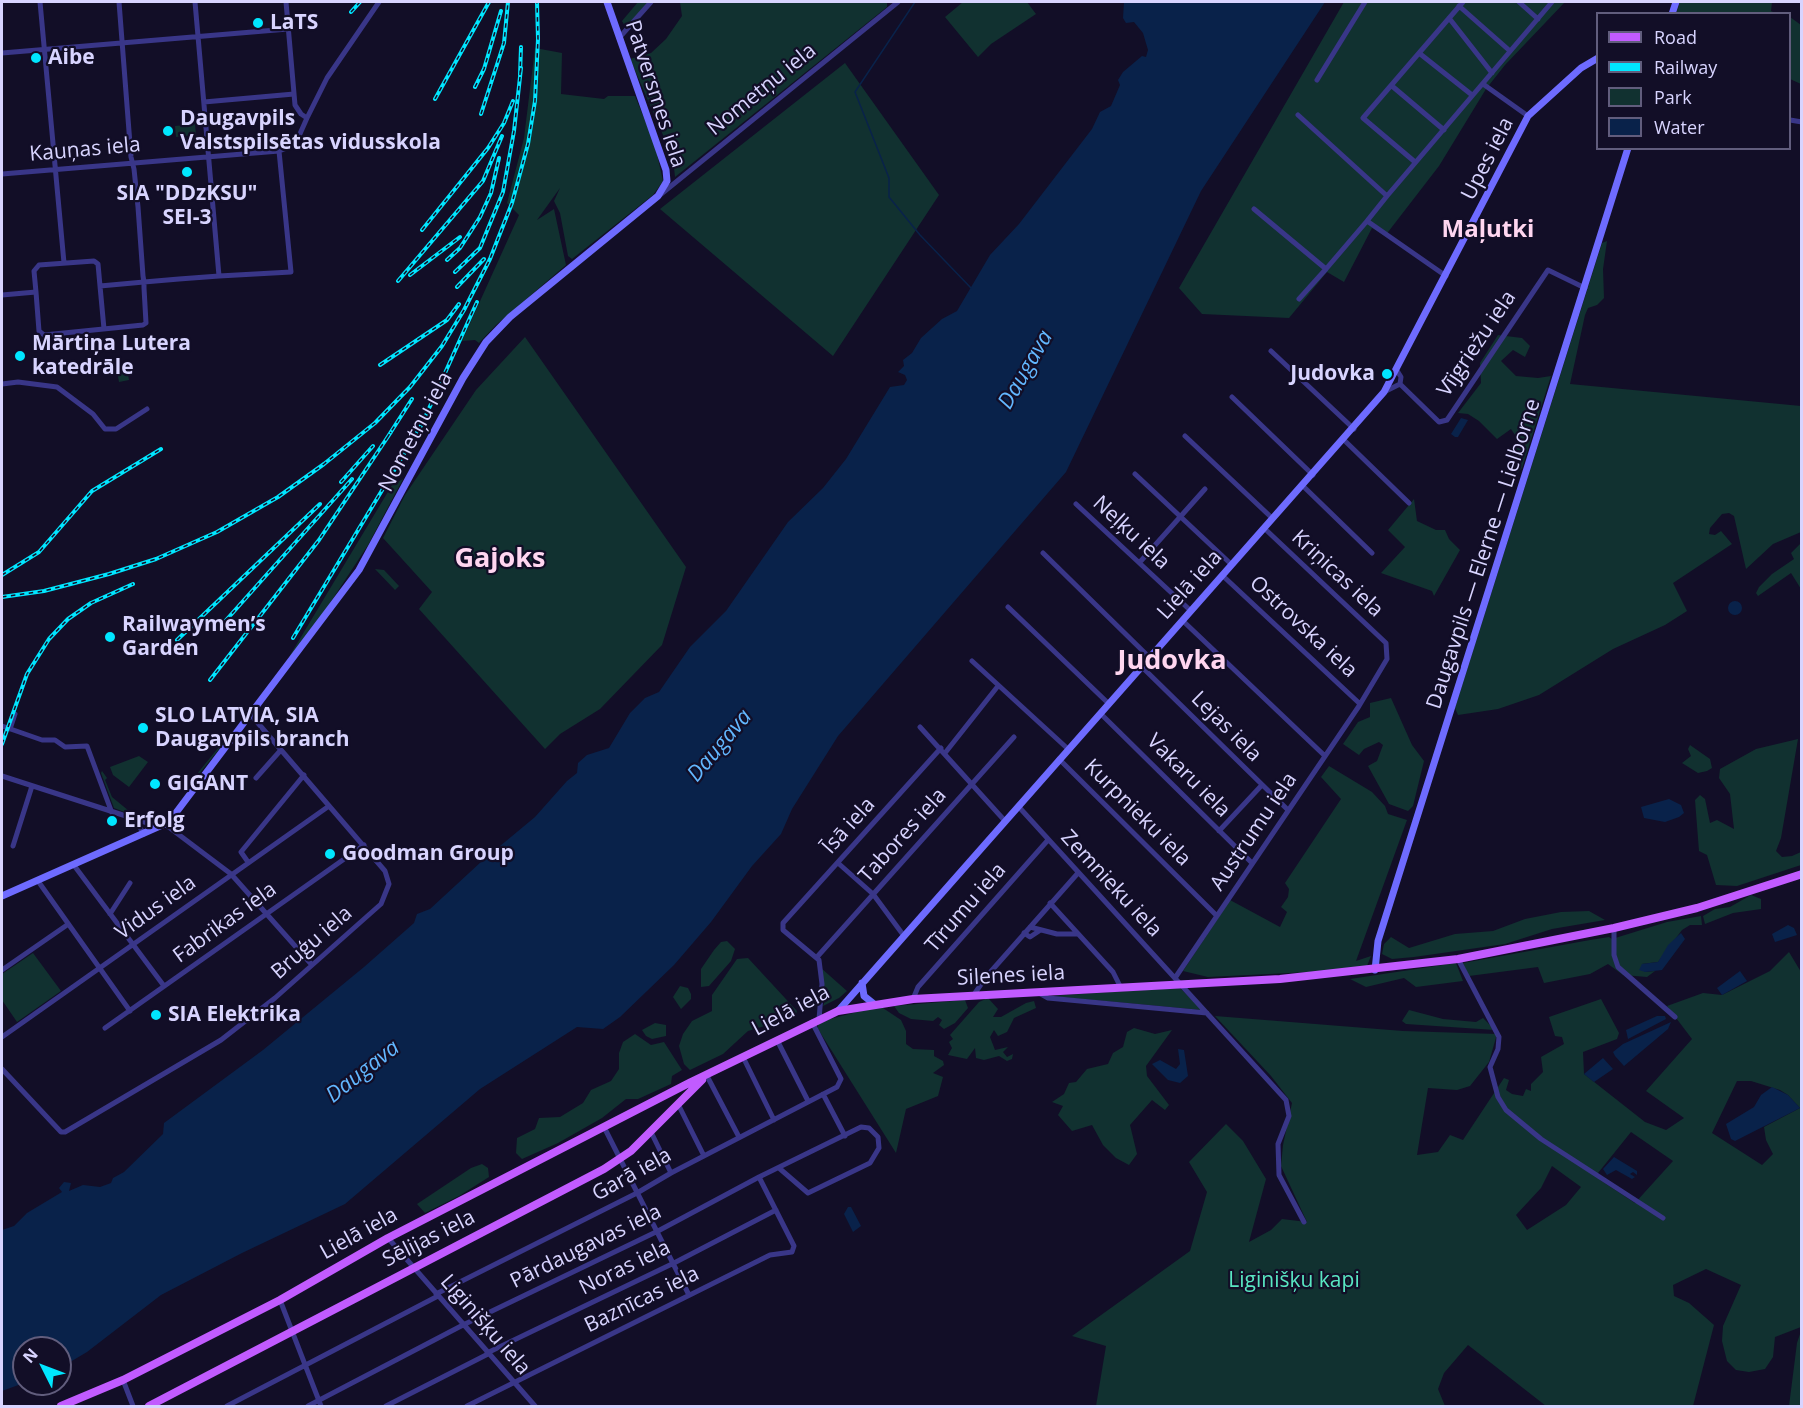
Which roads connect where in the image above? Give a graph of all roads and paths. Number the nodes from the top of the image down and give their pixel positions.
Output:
1 (40, 2) edge
2 (119, 2) edge
3 (195, 2) edge
4 (286, 2) edge
5 (379, 2) edge
6 (607, 2) edge
7 (651, 2) edge
8 (896, 2) edge
9 (1365, 2) edge
10 (1519, 2) edge
11 (1552, 2) edge
12 (1461, 4) edge
13 (1449, 18) junction
14 (1538, 19) junction
15 (288, 29) junction
16 (198, 36) junction
17 (619, 38) junction
18 (122, 43) junction
19 (45, 50) junction
20 (1510, 51) junction
21 (2, 53) edge
22 (1419, 53) junction
23 (1596, 59) edge
24 (1492, 73) junction
25 (1317, 80) dead end
26 (1483, 84) junction
27 (1392, 86) junction
28 (294, 94) junction
29 (1472, 95) junction
30 (204, 102) junction
31 (1298, 115) dead end
32 (1528, 116) junction
33 (307, 118) junction
34 (1444, 130) junction
35 (1627, 150) edge
36 (279, 151) junction
37 (209, 157) junction
38 (1415, 162) junction
39 (133, 163) junction
40 (56, 169) junction
41 (2, 174) edge
42 (658, 196) junction
43 (1387, 196) junction
44 (1254, 209) dead end
45 (1366, 221) junction
46 (64, 263) junction
47 (1326, 268) junction
48 (219, 276) junction
49 (1446, 276) junction
50 (144, 282) junction
51 (100, 286) junction
52 (1585, 288) junction
53 (36, 292) junction
54 (2, 295) edge
55 (1299, 299) dead end
56 (104, 329) junction
57 (1271, 351) dead end
58 (1396, 369) junction
59 (2, 384) edge
60 (1401, 384) junction
61 (1384, 392) junction
62 (1232, 397) dead end
63 (147, 409) dead end
64 (1354, 429) junction
65 (1185, 436) dead end
66 (1344, 440) junction
67 (1135, 474) dead end
68 (1313, 475) junction
69 (1303, 486) junction
70 (1205, 489) dead end
71 (1409, 503) dead end
72 (1076, 504) dead end
73 (1180, 516) junction
74 (1272, 518) junction
75 (1264, 528) junction
76 (1043, 553) dead end
77 (1372, 554) dead end
78 (1140, 562) junction
79 (1232, 565) junction
80 (1223, 576) junction
81 (1008, 607) dead end
82 (1191, 611) junction
83 (1182, 620) junction
84 (1386, 643) joint
85 (1150, 658) junction
86 (972, 661) dead end
87 (1142, 667) junction
88 (998, 686) junction
89 (1359, 703) junction
90 (1109, 704) junction
91 (1100, 713) junction
92 (15, 714) dead end
93 (250, 715) junction
94 (2, 726) edge
95 (920, 727) dead end
96 (10, 729) junction
97 (1014, 737) dead end
98 (1068, 749) junction
99 (280, 751) junction
100 (943, 751) junction
101 (1325, 756) junction
102 (1059, 759) junction
103 (304, 775) junction
104 (2, 776) edge
105 (256, 778) dead end
106 (972, 783) junction
107 (32, 786) junction
108 (1261, 786) junction
109 (329, 806) junction
110 (1018, 807) junction
111 (1288, 810) junction
112 (112, 813) junction
113 (135, 820) junction
114 (1005, 821) junction
115 (164, 826) junction
116 (1219, 831) junction
117 (144, 834) junction
118 (1048, 840) junction
119 (364, 845) junction
120 (13, 846) dead end
121 (248, 862) junction
122 (838, 863) junction
123 (1252, 863) junction
124 (73, 864) junction
125 (1078, 873) junction
126 (231, 874) junction
127 (1802, 874) edge
128 (38, 881) junction
129 (130, 883) dead end
130 (873, 894) junction
131 (2, 896) edge
132 (1050, 903) junction
133 (265, 913) junction
134 (110, 914) junction
135 (1217, 916) junction
136 (68, 924) junction
137 (1030, 927) junction
138 (1614, 928) junction
139 (1039, 931) junction
140 (1024, 933) junction
141 (1076, 934) junction
142 (904, 936) junction
143 (133, 945) junction
144 (817, 957) junction
145 (1458, 959) junction
146 (312, 965) junction
147 (3, 967) edge
148 (100, 968) junction
149 (1375, 970) junction
150 (1181, 982) junction
151 (862, 983) junction
152 (164, 987) junction
153 (1121, 988) junction
154 (1037, 992) junction
155 (973, 996) junction
156 (913, 999) junction
157 (874, 1004) junction
158 (130, 1011) junction
159 (838, 1011) junction
160 (1207, 1013) junction
161 (1675, 1017) dead end
162 (816, 1020) junction
163 (105, 1028) dead end
164 (2, 1037) edge
165 (777, 1040) junction
166 (742, 1057) junction
167 (2, 1070) edge
168 (706, 1076) junction
169 (823, 1094) junction
170 (808, 1101) junction
171 (678, 1104) junction
172 (774, 1120) junction
173 (604, 1127) junction
174 (651, 1132) junction
175 (845, 1136) junction
176 (739, 1137) junction
177 (704, 1156) junction
178 (620, 1159) junction
179 (779, 1168) junction
180 (671, 1173) junction
181 (759, 1178) junction
182 (637, 1193) junction
183 (776, 1209) junction
184 (1663, 1218) dead end
185 (1304, 1222) dead end
186 (658, 1230) junction
187 (388, 1238) junction
188 (674, 1263) junction
189 (413, 1267) junction
190 (437, 1295) junction
191 (689, 1295) junction
192 (279, 1300) junction
193 (464, 1326) junction
194 (293, 1331) junction
195 (488, 1354) junction
196 (305, 1366) junction
197 (123, 1380) junction
198 (513, 1383) junction
199 (320, 1404) edge
200 (61, 1407) edge
201 (133, 1407) edge
202 (149, 1407) edge
203 (227, 1407) edge
204 (308, 1407) edge
205 (386, 1407) edge
206 (467, 1407) edge
207 (535, 1407) edge

1 - 19 street
2 - 18 street
3 - 16 street
4 - 15 street
5 - 33 street
6 - 17 street, Patversmes iela
7 - 17 street
8 - 42 street, Nometņu iela
9 - 25 street
10 - 14 street
11 - 14 street
12 - 13 street
12 - 20 street
13 - 22 street
13 - 24 street
14 - 20 street
15 - 16 street
15 - 28 street
16 - 18 street
16 - 30 street
17 - 42 street, Patversmes iela
18 - 19 street
18 - 39 street
19 - 21 street
19 - 40 street
20 - 24 street
22 - 27 street
22 - 29 street
23 - 32 street, Upes iela
24 - 26 street
26 - 29 street
26 - 32 street
27 - 34 street
27 - 38 street
28 - 30 street
28 - 33 street
29 - 34 street
30 - 37 street
31 - 43 street
32 - 49 street, Upes iela
33 - 36 street
34 - 38 street
35 - 52 street, Daugavpils — Elerne — Lielborne
36 - 37 street, Kauņas iela
36 - 48 street
37 - 39 street, Kauņas iela
37 - 48 street
38 - 43 street
39 - 40 street, Kauņas iela
39 - 50 street
40 - 41 street, Kauņas iela
40 - 46 street
42 - 93 street, Nometņu iela
43 - 45 street
44 - 47 street
45 - 47 street
45 - 49 street
46 - 51 street
46 - 53 street
47 - 55 street
48 - 50 street
49 - 58 street, Upes iela
50 - 51 street
50 - 56 street
51 - 56 street
52 - 60 street, Vījgriežu iela
52 - 149 street, Daugavpils — Elerne — Lielborne
53 - 54 street
53 - 56 street
57 - 64 street
58 - 60 street
58 - 61 street, Upes iela
59 - 63 street
60 - 61 street
61 - 64 street, Lielā iela
62 - 68 street
64 - 66 street, Lielā iela
65 - 74 street
66 - 68 street, Lielā iela
66 - 71 street
67 - 73 street
68 - 69 street, Lielā iela
69 - 74 street, Lielā iela
69 - 77 street
70 - 73 street
72 - 78 street, Neļķu iela
73 - 78 street
73 - 79 street
74 - 75 street, Lielā iela
75 - 79 street, Lielā iela
75 - 84 street, Kriņicas iela
76 - 85 street
78 - 82 street, Neļķu iela
79 - 80 street, Lielā iela
80 - 82 street, Lielā iela
80 - 89 street, Ostrovska iela
81 - 90 street
82 - 83 street, Lielā iela
83 - 85 street, Lielā iela
83 - 101 street
84 - 89 street, Austrumu iela
85 - 87 street, Lielā iela
86 - 88 street
87 - 90 street, Lielā iela
87 - 108 street, Lejas iela
88 - 98 street
88 - 100 street, Īsā iela
89 - 101 street, Austrumu iela
90 - 91 street, Lielā iela
91 - 98 street, Lielā iela
91 - 116 street, Vakaru iela
92 - 96 street
93 - 99 street
93 - 115 street, Nometņu iela
94 - 96 street
95 - 100 street
96 - 112 street
97 - 106 street, Tabores iela
98 - 102 street, Lielā iela
99 - 103 street
99 - 105 street
100 - 106 street
100 - 122 street, Īsā iela
101 - 111 street, Austrumu iela
102 - 110 street, Lielā iela
102 - 135 street, Kurpnieku iela
103 - 109 street
103 - 121 street
104 - 107 street
106 - 114 street
106 - 130 street, Tabores iela
107 - 112 street
107 - 120 street
108 - 111 street, Lejas iela
108 - 116 street
109 - 119 street
109 - 121 street, Vidus iela
110 - 114 street, Lielā iela
110 - 118 street, Zemnieku iela
111 - 123 street, Austrumu iela
112 - 113 street
113 - 115 street
113 - 117 street
114 - 142 street, Lielā iela
115 - 117 street
115 - 126 street
116 - 123 street, Vakaru iela
117 - 124 street
118 - 125 street, Zemnieku iela
118 - 156 street, Tīrumu iela
119 - 133 street, Fabrikas iela
119 - 146 street, Bruģu iela
121 - 126 street, Vidus iela
122 - 130 street
122 - 144 street, Īsā iela
123 - 135 street, Austrumu iela
124 - 128 street
124 - 134 street
125 - 132 street
125 - 150 street, Zemnieku iela
126 - 133 street
126 - 143 street, Vidus iela
127 - 138 main road, Silenes iela
128 - 131 street
128 - 136 street
129 - 134 street
130 - 142 street
130 - 144 street, Tabores iela
132 - 137 street
132 - 141 street
133 - 146 street
133 - 152 street, Fabrikas iela
134 - 143 street
135 - 150 street, Austrumu iela
136 - 147 street
136 - 148 street
137 - 139 street
137 - 140 street
138 - 145 main road, Silenes iela
138 - 161 street
139 - 140 street
139 - 141 street
140 - 155 street
141 - 153 street
142 - 151 street, Lielā iela
143 - 148 street, Vidus iela
143 - 152 street
144 - 162 street
145 - 149 main road, Silenes iela
145 - 184 street
146 - 167 street, Bruģu iela
148 - 158 street
148 - 164 street, Vidus iela
149 - 150 main road, Silenes iela
150 - 153 main road, Silenes iela
150 - 160 street, Zemnieku iela
151 - 157 street
151 - 159 street, Lielā iela
152 - 158 street, Fabrikas iela
153 - 154 main road, Silenes iela
154 - 155 main road, Silenes iela
154 - 160 street
155 - 156 main road, Silenes iela
156 - 157 main road, Silenes iela
157 - 159 main road, Silenes iela
158 - 163 street, Fabrikas iela
159 - 162 main road, Lielā iela
160 - 185 street, Zemnieku iela
162 - 165 main road, Lielā iela
162 - 169 street, Garā iela
165 - 166 main road, Lielā iela
165 - 170 street
166 - 168 main road, Lielā iela
166 - 172 street
168 - 171 main road, Sēlijas iela
168 - 173 main road, Lielā iela
168 - 176 street
169 - 170 street, Garā iela
169 - 175 street
170 - 172 street, Garā iela
171 - 174 main road, Sēlijas iela
171 - 177 street
172 - 176 street, Garā iela
173 - 178 street
173 - 187 main road, Lielā iela
174 - 178 main road, Sēlijas iela
174 - 180 street
175 - 179 street, Pārdaugavas iela
175 - 179 street, Pārdaugavas iela
176 - 177 street, Garā iela
177 - 180 street, Garā iela
178 - 182 street
178 - 189 main road, Sēlijas iela
179 - 181 street, Pārdaugavas iela
180 - 182 street, Garā iela
181 - 183 street
181 - 186 street, Pārdaugavas iela
182 - 186 street
182 - 190 street, Garā iela
183 - 188 street, Noras iela
183 - 191 street, Baznīcas iela
186 - 188 street
186 - 193 street, Pārdaugavas iela
187 - 189 street, Liginišķu iela
187 - 192 main road, Lielā iela
188 - 191 street
188 - 195 street, Noras iela
189 - 190 street, Liginišķu iela
189 - 194 main road, Sēlijas iela
190 - 193 street, Liginišķu iela
190 - 196 street, Garā iela
191 - 198 street, Baznīcas iela
192 - 194 street
192 - 197 main road, Lielā iela
193 - 195 street, Liginišķu iela
193 - 199 street, Pārdaugavas iela
194 - 196 street
194 - 202 main road, Sēlijas iela
195 - 198 street, Liginišķu iela
195 - 205 street, Noras iela
196 - 199 street
196 - 203 street, Garā iela
197 - 200 main road, Lielā iela
197 - 201 street
198 - 206 street, Baznīcas iela
198 - 207 street, Liginišķu iela
199 - 204 street, Pārdaugavas iela

